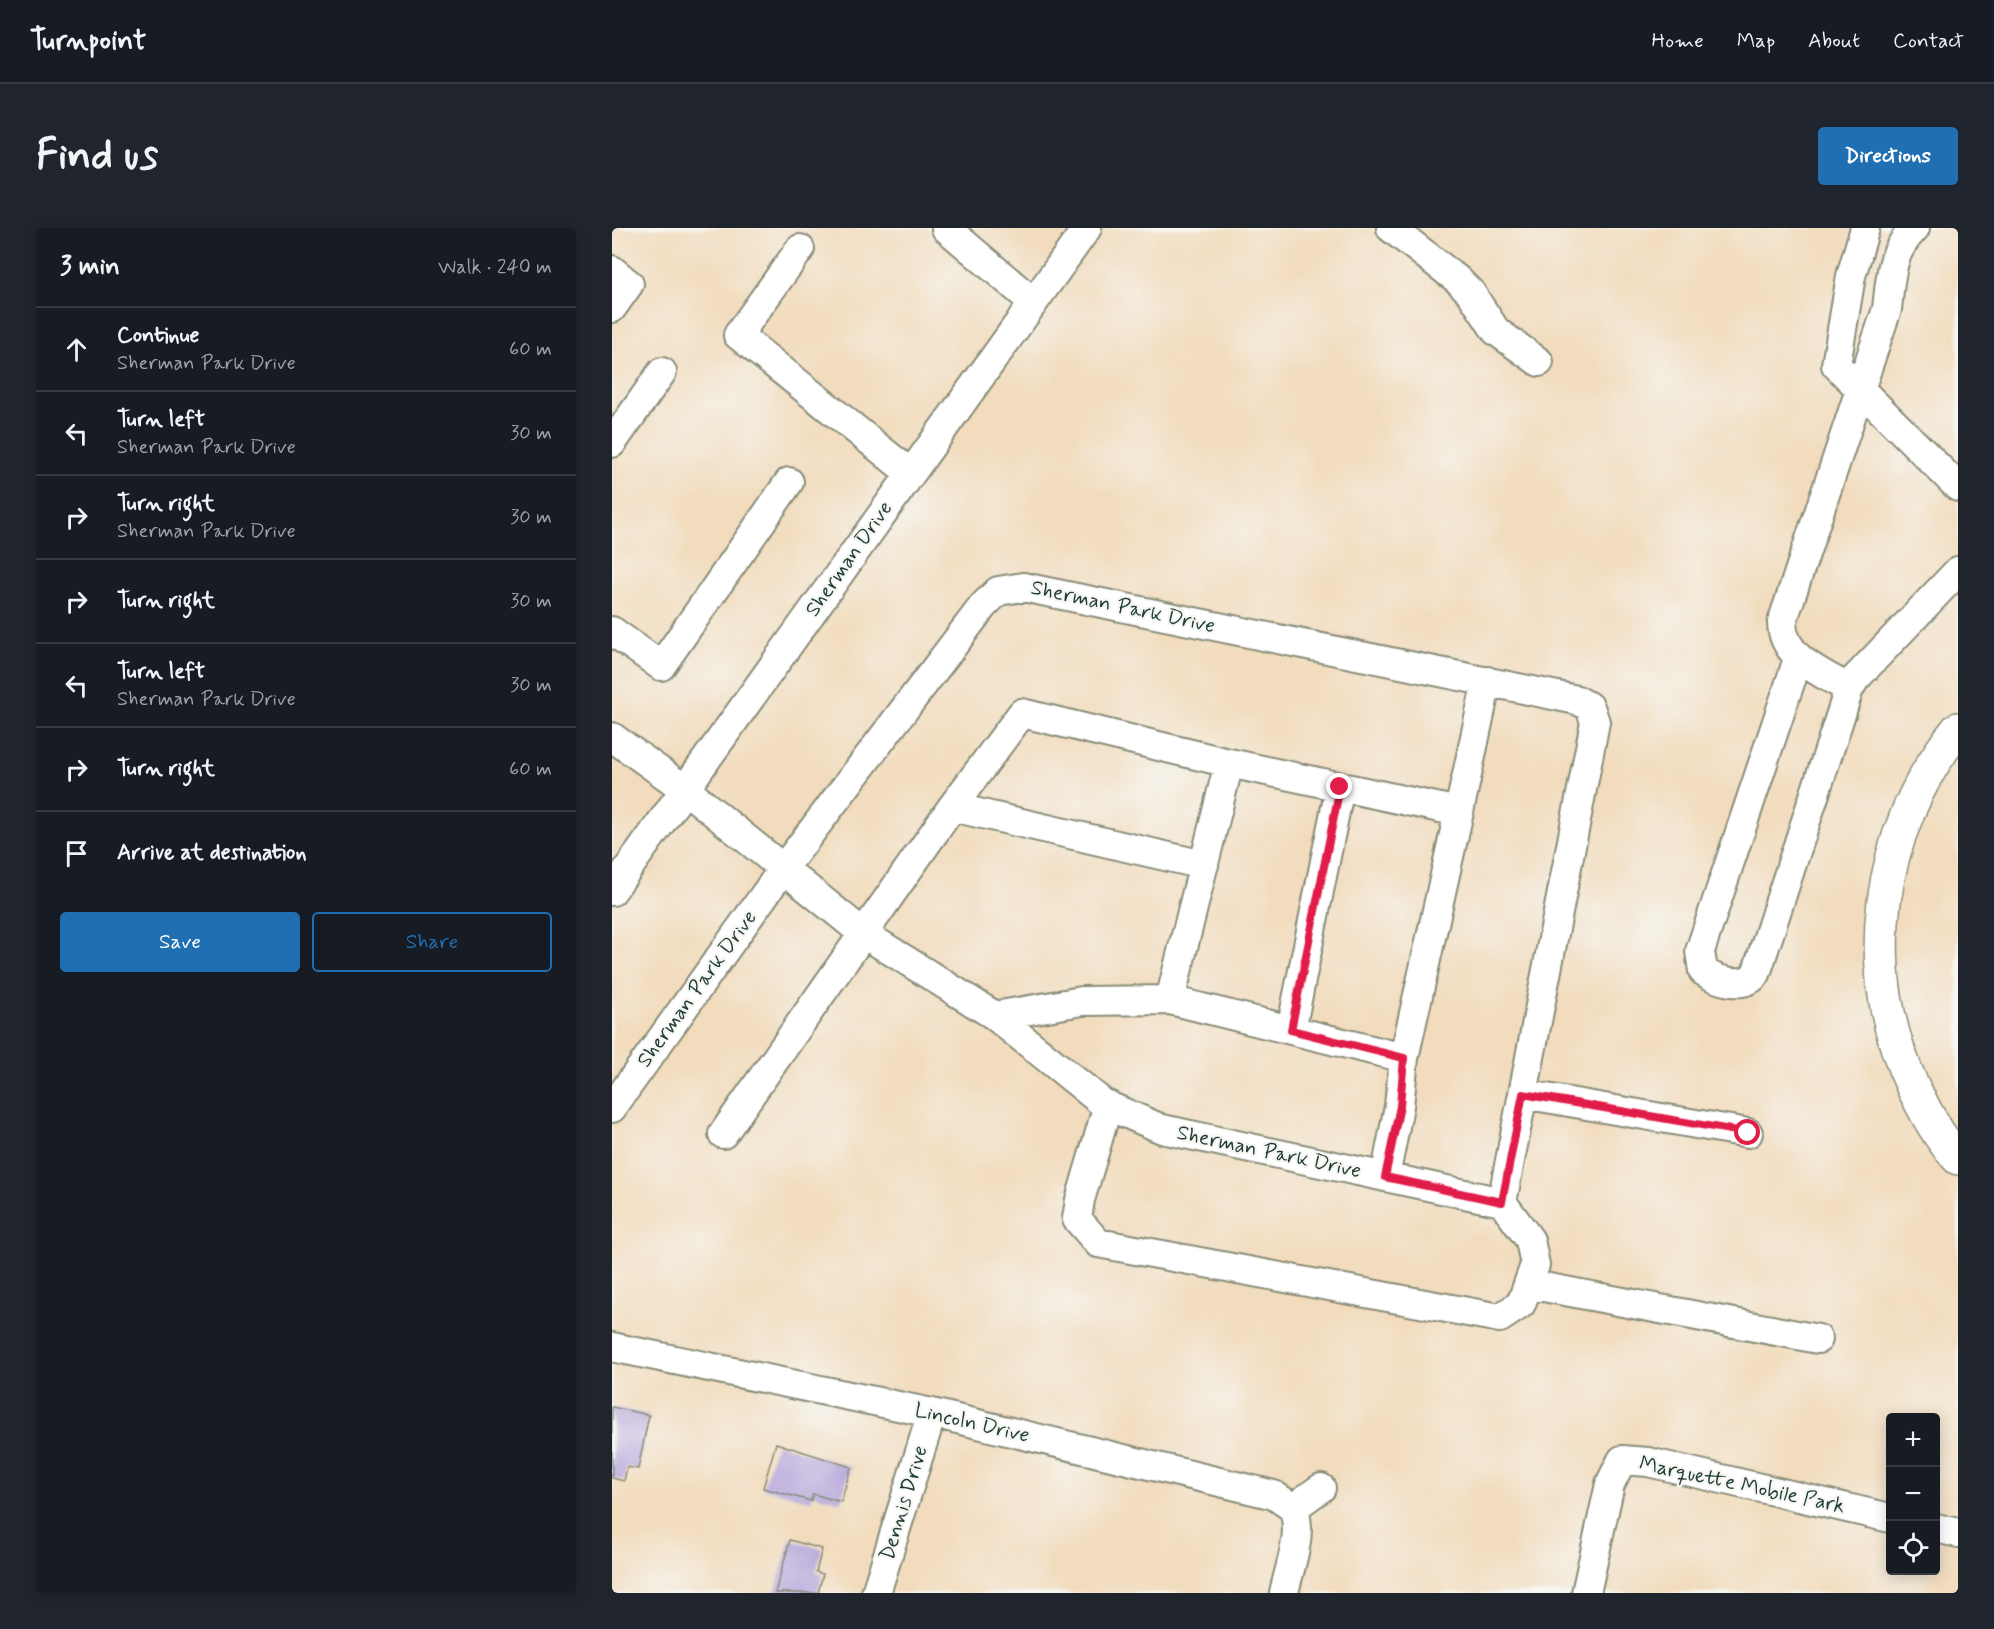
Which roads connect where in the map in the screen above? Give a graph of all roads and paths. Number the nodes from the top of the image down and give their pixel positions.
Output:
1 (946, 228) edge
2 (1087, 228) edge
3 (1391, 228) edge
4 (1864, 228) edge
5 (1915, 228) edge
6 (800, 249) dead end
7 (612, 270) edge
8 (1033, 302) junction
9 (612, 308) edge
10 (1539, 362) dead end
11 (662, 372) dead end
12 (1859, 389) junction
13 (612, 443) edge
14 (910, 473) junction
15 (789, 482) dead end
16 (1958, 487) edge
17 (1955, 579) edge
18 (612, 631) edge
19 (1798, 659) junction
20 (1487, 681) junction
21 (1849, 689) junction
22 (612, 737) edge
23 (1952, 749) edge
24 (1229, 764) junction
25 (1340, 787) junction
26 (686, 790) junction
27 (952, 807) junction
28 (1459, 812) junction
29 (1204, 865) junction
30 (783, 869) junction
31 (612, 891) edge
32 (864, 933) junction
33 (1170, 1000) junction
34 (995, 1016) junction
35 (1291, 1030) junction
36 (1404, 1058) junction
37 (1523, 1094) junction
38 (1108, 1106) junction
39 (612, 1108) edge
40 (1748, 1133) dead end
41 (723, 1134) dead end
42 (1958, 1158) edge
43 (1385, 1177) junction
44 (1502, 1202) junction
45 (1528, 1284) junction
46 (1818, 1339) dead end
47 (612, 1347) edge
48 (932, 1413) junction
49 (1321, 1488) dead end
50 (1293, 1508) junction
51 (1886, 1517) edge
52 (1940, 1529) edge
53 (1958, 1533) edge
54 (876, 1593) edge
55 (1284, 1593) edge
56 (1586, 1593) edge

1 - 8 street
2 - 8 street, Sherman Drive
3 - 10 street
4 - 12 street
5 - 12 street
6 - 14 street
7 - 9 street
8 - 14 street, Sherman Drive
11 - 13 street
12 - 16 street
12 - 19 street
14 - 26 street, Sherman Drive
15 - 18 street
17 - 21 street
19 - 21 street
19 - 21 street
20 - 28 street
20 - 30 street, Sherman Park Drive
20 - 37 street, Sherman Park Drive
22 - 26 street, Sherman Park Drive
23 - 42 highway
24 - 25 street
24 - 27 street
24 - 29 street
25 - 28 street
25 - 35 street
26 - 30 street, Sherman Park Drive
26 - 31 street, Sherman Drive
27 - 29 street
27 - 32 street
28 - 36 street
29 - 33 street
30 - 32 street, Sherman Park Drive
30 - 39 street, Sherman Park Drive
32 - 34 street, Sherman Park Drive
32 - 41 street
33 - 34 street
33 - 35 street
34 - 38 street, Sherman Park Drive
35 - 36 street
36 - 43 street
37 - 40 street
37 - 44 street, Sherman Park Drive
38 - 43 street, Sherman Park Drive
38 - 45 street
43 - 44 street, Sherman Park Drive
44 - 45 street
45 - 46 street
47 - 48 street, Lincoln Drive
48 - 50 street, Lincoln Drive
48 - 54 street, Dennis Drive
49 - 50 street
50 - 55 street
51 - 56 street, Marquette Mobile Park
52 - 53 street

